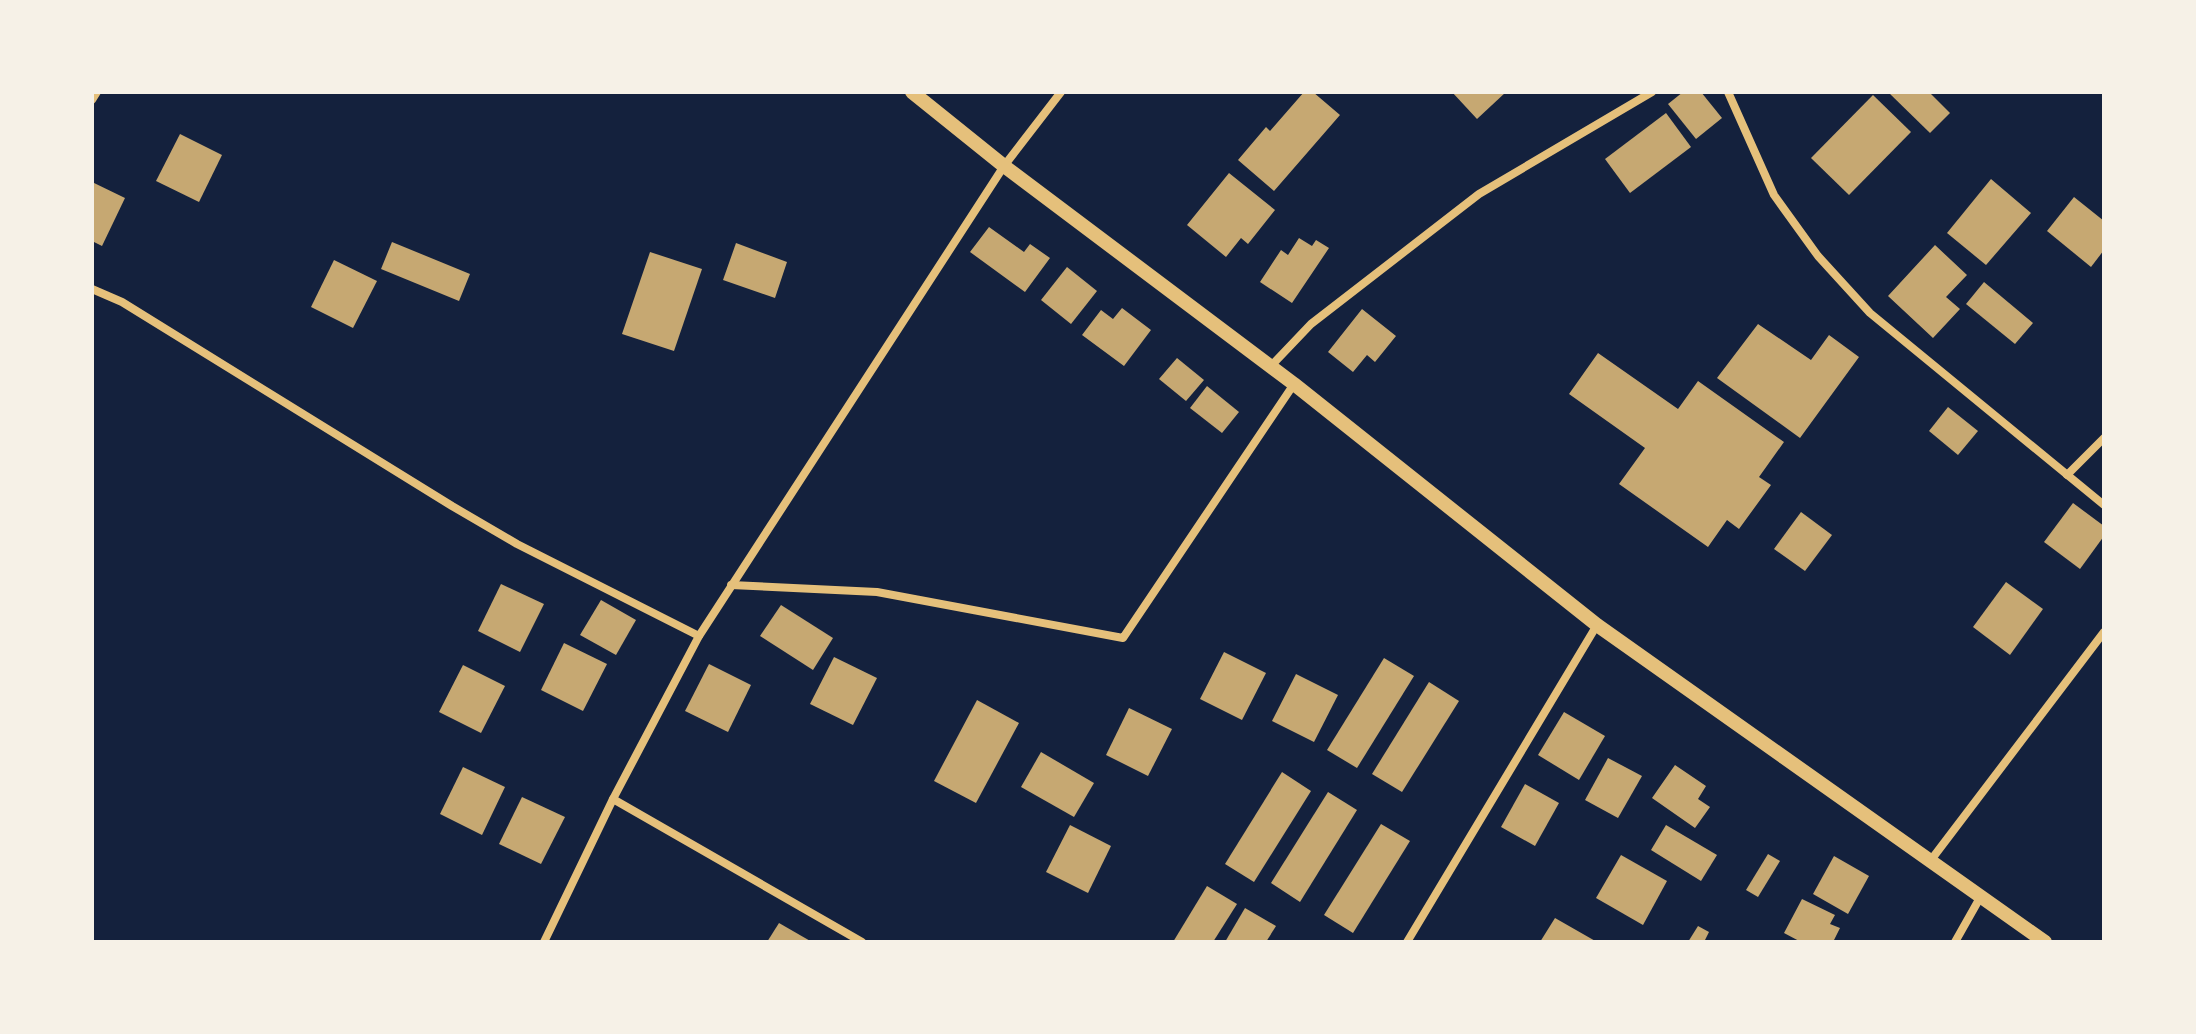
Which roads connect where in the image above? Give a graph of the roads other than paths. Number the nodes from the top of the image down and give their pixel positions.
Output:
1 (97, 92) edge
2 (912, 92) edge
3 (1061, 92) edge
4 (1652, 92) edge
5 (1728, 92) edge
6 (92, 100) edge
7 (1004, 166) junction
8 (92, 289) edge
9 (1270, 367) junction
10 (1294, 384) junction
11 (2104, 438) edge
12 (2067, 475) junction
13 (2104, 505) edge
14 (731, 585) junction
15 (1597, 625) junction
16 (2104, 632) edge
17 (699, 636) junction
18 (613, 799) junction
19 (1931, 860) junction
20 (1981, 896) junction
21 (544, 942) edge
22 (862, 942) edge
23 (1407, 942) edge
24 (1955, 942) edge
25 (2045, 942) edge

1 - 6 street
2 - 7 street
3 - 7 street
4 - 9 street
5 - 12 street
7 - 9 street
7 - 14 street
8 - 17 street
9 - 10 street
10 - 14 street
10 - 15 street
11 - 12 street
12 - 13 street
14 - 17 street
15 - 19 street
15 - 23 street
16 - 19 street
17 - 18 street
18 - 21 street
18 - 22 street
19 - 20 street
20 - 24 street
20 - 25 street

